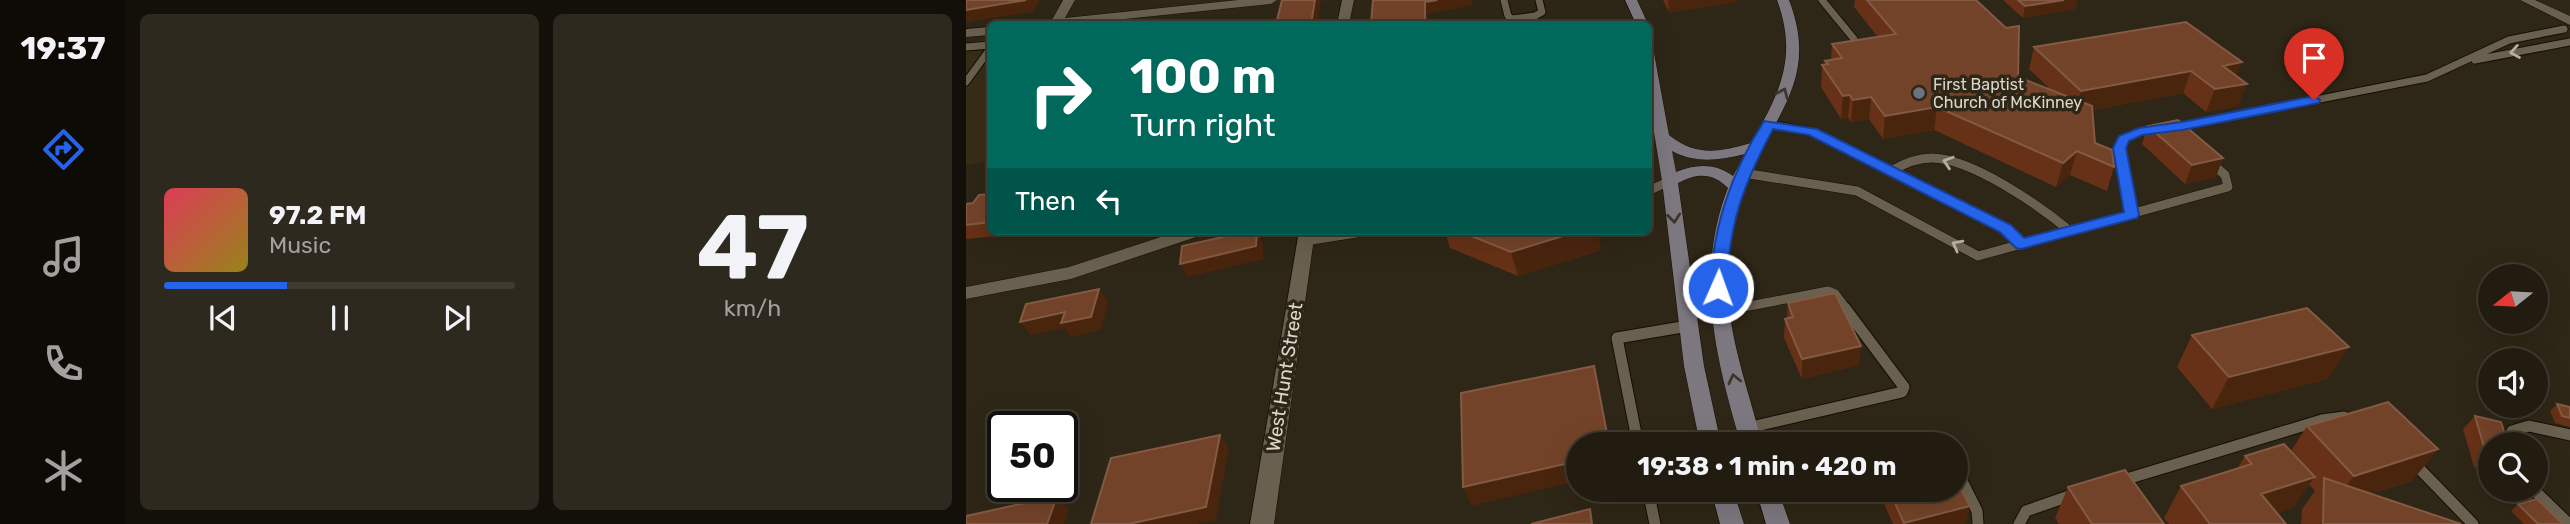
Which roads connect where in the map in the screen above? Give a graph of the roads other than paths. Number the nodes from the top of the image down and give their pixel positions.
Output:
1 (1069, 0) edge
2 (1272, 0) edge
3 (1348, 0) edge
4 (1504, 0) edge
5 (1539, 0) edge
6 (1631, 0) edge
7 (1783, 0) edge
8 (1822, 0) edge
9 (2526, 0) edge
10 (1053, 21) edge
11 (1079, 21) edge
12 (1344, 21) edge
13 (1637, 21) edge
14 (2569, 26) edge
15 (987, 31) edge
16 (966, 33) edge
17 (1854, 39) edge
18 (2570, 42) edge
19 (966, 47) edge
20 (987, 47) edge
21 (987, 51) edge
22 (2460, 62) junction
23 (966, 82) edge
24 (1652, 86) edge
25 (1769, 124) junction
26 (2182, 126) junction
27 (1658, 135) edge
28 (2190, 144) edge
29 (1757, 146) junction
30 (2199, 152) edge
31 (1891, 171) junction
32 (1670, 181) junction
33 (1739, 181) junction
34 (1652, 189) edge
35 (2132, 215) junction
36 (2070, 231) junction
37 (1184, 235) edge
38 (1306, 236) edge
39 (2021, 244) junction
40 (966, 293) edge
41 (1721, 311) junction
42 (1688, 326) junction
43 (2354, 417) edge
44 (1636, 432) edge
45 (1708, 432) edge
46 (1749, 432) edge
47 (1764, 432) edge
48 (2512, 432) edge
49 (2570, 435) edge
50 (2405, 454) edge
51 (2106, 485) edge
52 (2094, 489) edge
53 (1968, 493) edge
54 (1650, 502) edge
55 (1726, 502) edge
56 (1776, 502) edge
57 (2546, 502) edge
58 (1262, 524) edge
59 (1654, 524) edge
60 (1732, 524) edge
61 (1779, 524) edge
62 (1978, 524) edge
63 (2019, 524) edge
64 (2473, 524) edge
65 (2569, 524) edge

1 - 10 street
2 - 11 street
3 - 12 street
4 - 5 lane
6 - 13 main road
25 -> 7 main road
8 - 17 lane
9 - 14 street
14 - 22 lane
15 - 16 street
18 -> 22 lane
19 - 20 lane
21 - 23 lane
22 - 26 lane
24 - 27 main road
25 - 29 main road
25 - 31 lane
26 - 28 lane
26 - 35 lane
27 - 29 main road
27 - 32 main road
29 - 33 main road
30 - 35 lane
36 -> 31 lane
31 - 39 lane
32 - 33 main road
32 - 34 lane
32 -> 42 main road
39 -> 33 lane
33 - 41 main road
35 - 36 lane
36 - 39 lane
37 - 40 street
38 - 58 street, West Hunt Street
46 -> 41 main road
41 - 47 lane
42 - 44 lane
42 - 45 main road
43 - 51 lane
48 - 49 lane
50 - 64 lane
52 - 63 lane
53 - 62 lane
54 - 59 lane
55 - 60 main road
56 - 61 main road
57 - 65 lane

